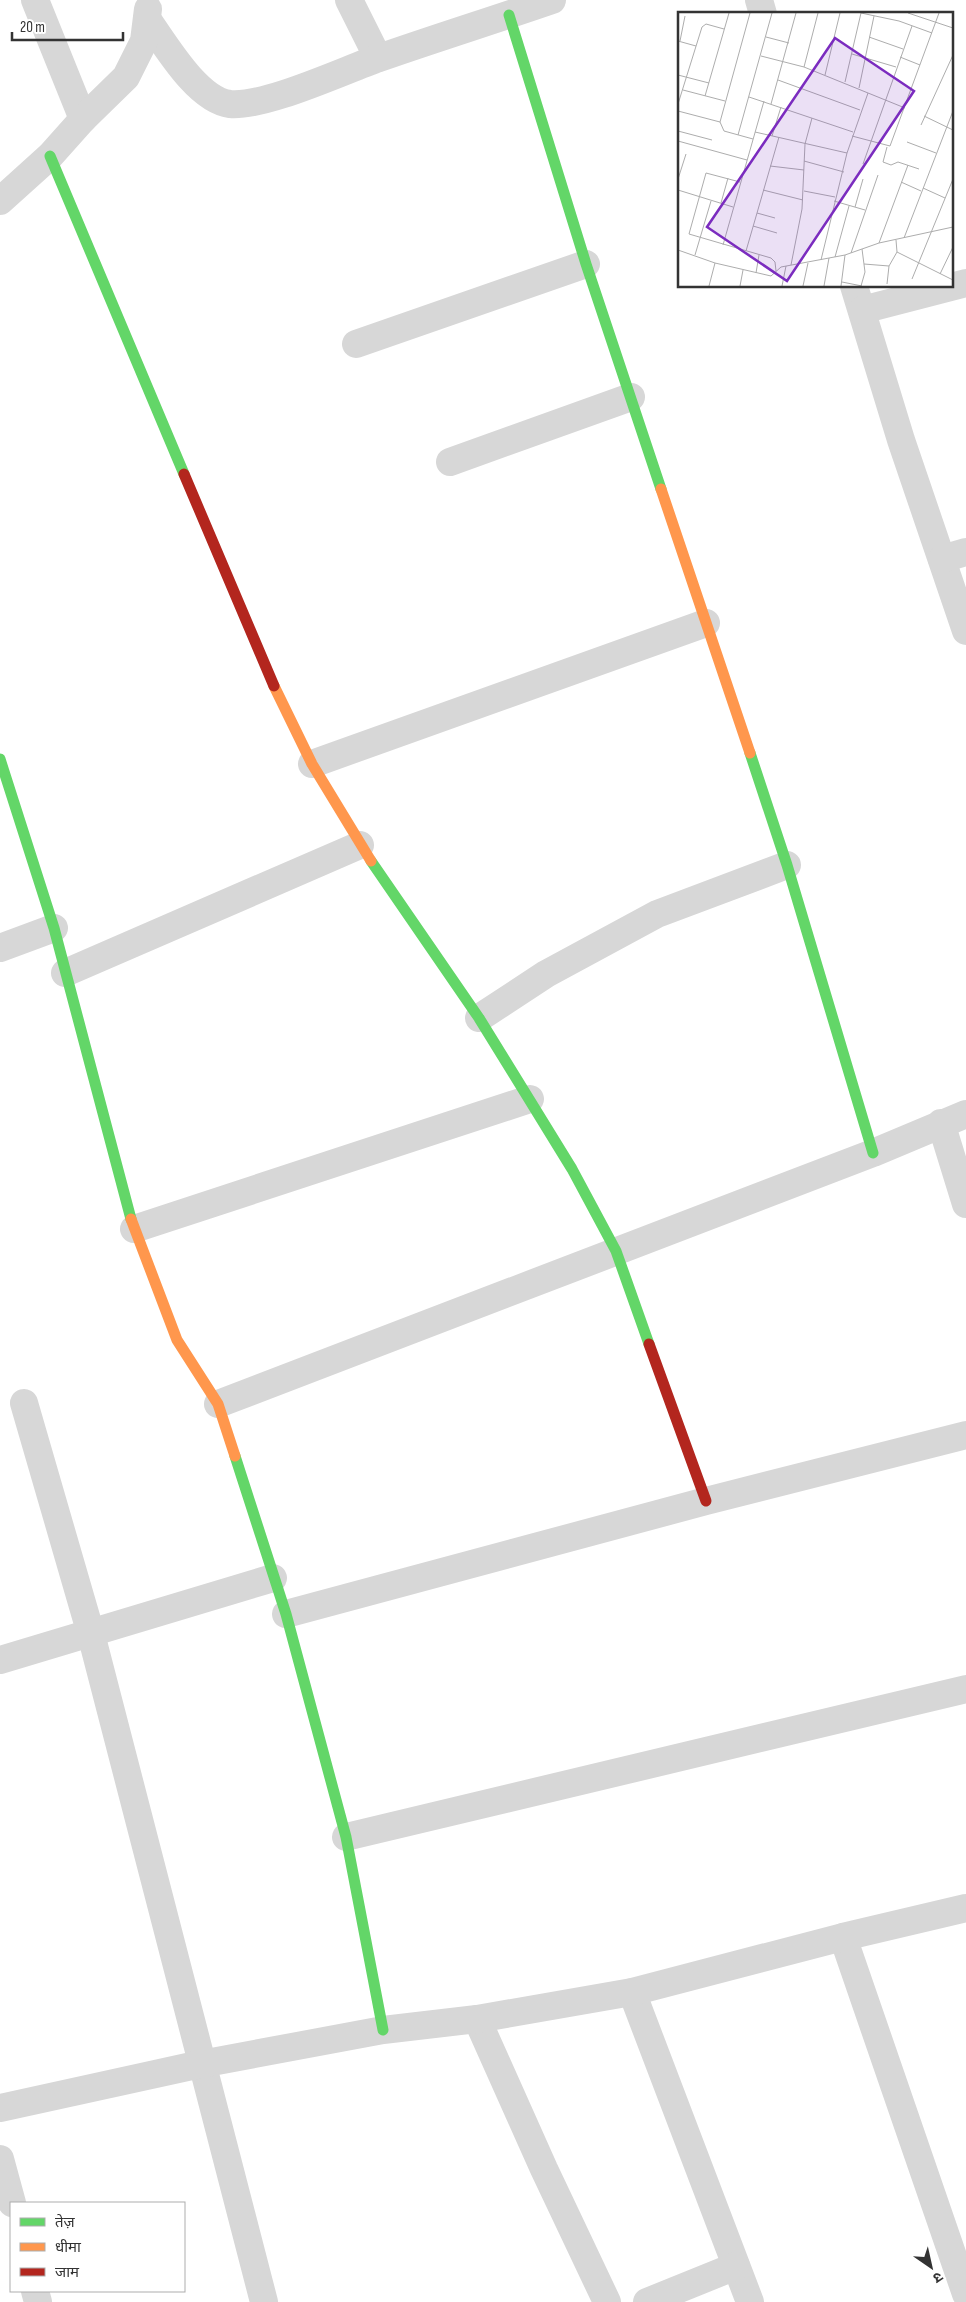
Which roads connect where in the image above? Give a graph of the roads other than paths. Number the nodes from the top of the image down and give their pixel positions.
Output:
1 (35, 0) edge
2 (349, 0) edge
3 (552, 0) edge
4 (148, 10) edge
5 (509, 15) junction
6 (378, 58) junction
7 (83, 118) junction
8 (50, 156) junction
9 (0, 201) edge
10 (586, 264) junction
11 (930, 288) edge
12 (858, 298) edge
13 (356, 344) dead end
14 (631, 397) junction
15 (450, 462) dead end
16 (954, 555) edge
17 (706, 623) junction
18 (966, 631) edge
19 (0, 759) edge
20 (312, 764) junction
21 (360, 844) junction
22 (787, 865) junction
23 (54, 928) junction
24 (0, 948) edge
25 (65, 973) junction
26 (480, 1018) junction
27 (530, 1099) junction
28 (954, 1119) edge
29 (873, 1153) junction
30 (966, 1204) edge
31 (134, 1229) junction
32 (616, 1251) junction
33 (24, 1402) dead end
34 (218, 1404) junction
35 (966, 1435) edge
36 (706, 1501) junction
37 (273, 1578) junction
38 (286, 1614) junction
39 (91, 1634) junction
40 (0, 1660) edge
41 (966, 1689) edge
42 (346, 1837) junction
43 (966, 1908) edge
44 (843, 1937) junction
45 (632, 1992) junction
46 (477, 2019) junction
47 (382, 2030) junction
48 (201, 2064) junction
49 (0, 2108) edge
50 (0, 2159) edge
51 (12, 2202) edge
52 (736, 2266) junction
53 (966, 2294) edge
54 (264, 2302) edge
55 (607, 2302) edge
56 (647, 2302) edge
57 (750, 2302) edge

1 - 7 street
2 - 6 street
3 - 5 street
4 - 6 street
4 - 7 street
5 - 6 street
5 - 10 street
7 - 8 street
8 - 9 street
8 - 20 street
10 - 13 street
10 - 14 street
11 - 12 street
12 - 16 street
14 - 15 street
14 - 17 street
16 - 18 street
17 - 20 street
17 - 22 street
19 - 23 street
20 - 21 street
21 - 25 street
21 - 26 street
22 - 26 street
22 - 29 street
23 - 24 street
23 - 25 street
25 - 31 street
26 - 27 street
27 - 31 street
27 - 32 street
28 - 29 street
28 - 30 street
29 - 32 street
31 - 34 street
32 - 34 street
32 - 36 street
33 - 39 street
34 - 37 street
35 - 36 street
36 - 38 street
37 - 38 street
37 - 39 street
38 - 42 street
39 - 40 street
39 - 48 street
41 - 42 street
42 - 47 street
43 - 44 street
44 - 45 street
44 - 53 street
45 - 46 street
45 - 52 street
46 - 47 street
46 - 55 street
47 - 48 street
48 - 49 street
48 - 54 street
50 - 51 street
52 - 56 street
52 - 57 street

